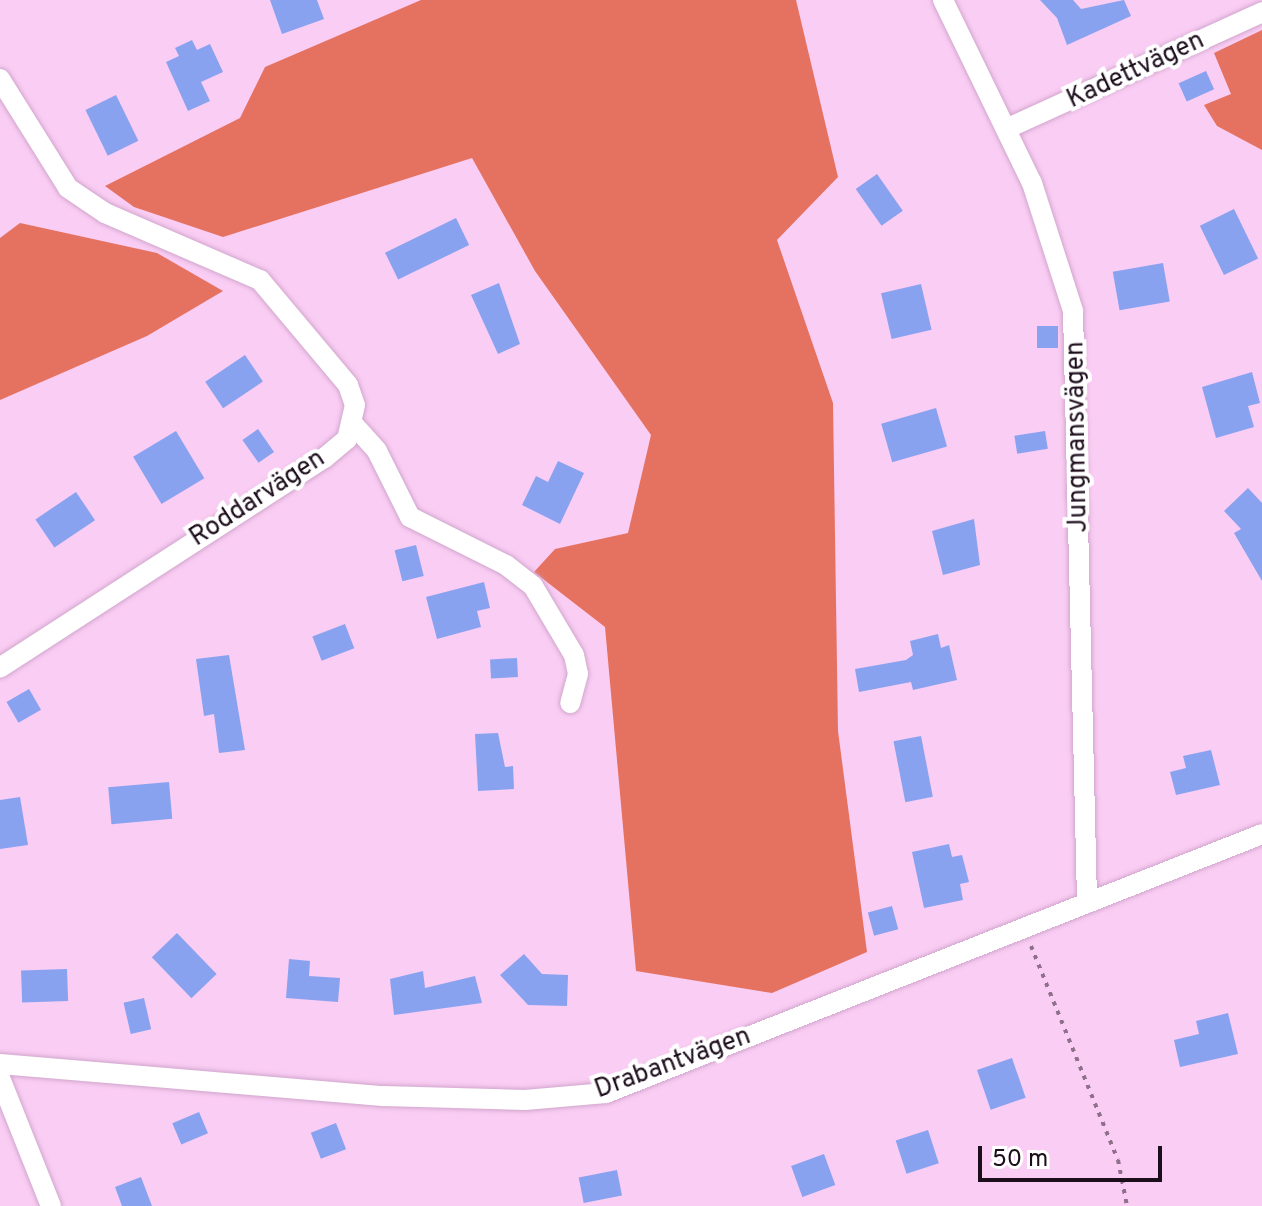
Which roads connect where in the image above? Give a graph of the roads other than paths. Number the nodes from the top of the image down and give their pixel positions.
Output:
1 (943, 0) edge
2 (1262, 12) edge
3 (0, 79) edge
4 (1008, 128) junction
5 (353, 424) junction
6 (0, 668) edge
7 (570, 703) dead end
8 (1262, 834) edge
9 (1087, 902) junction
10 (0, 1064) edge
11 (0, 1078) edge
12 (51, 1206) edge

1 - 4 street, Jungmansvägen
2 - 4 street, Kadettvägen
3 - 5 street
4 - 9 street, Jungmansvägen
5 - 6 street, Roddarvägen
5 - 7 street
8 - 9 street, Drabantvägen
9 - 10 street, Drabantvägen
11 - 12 street

